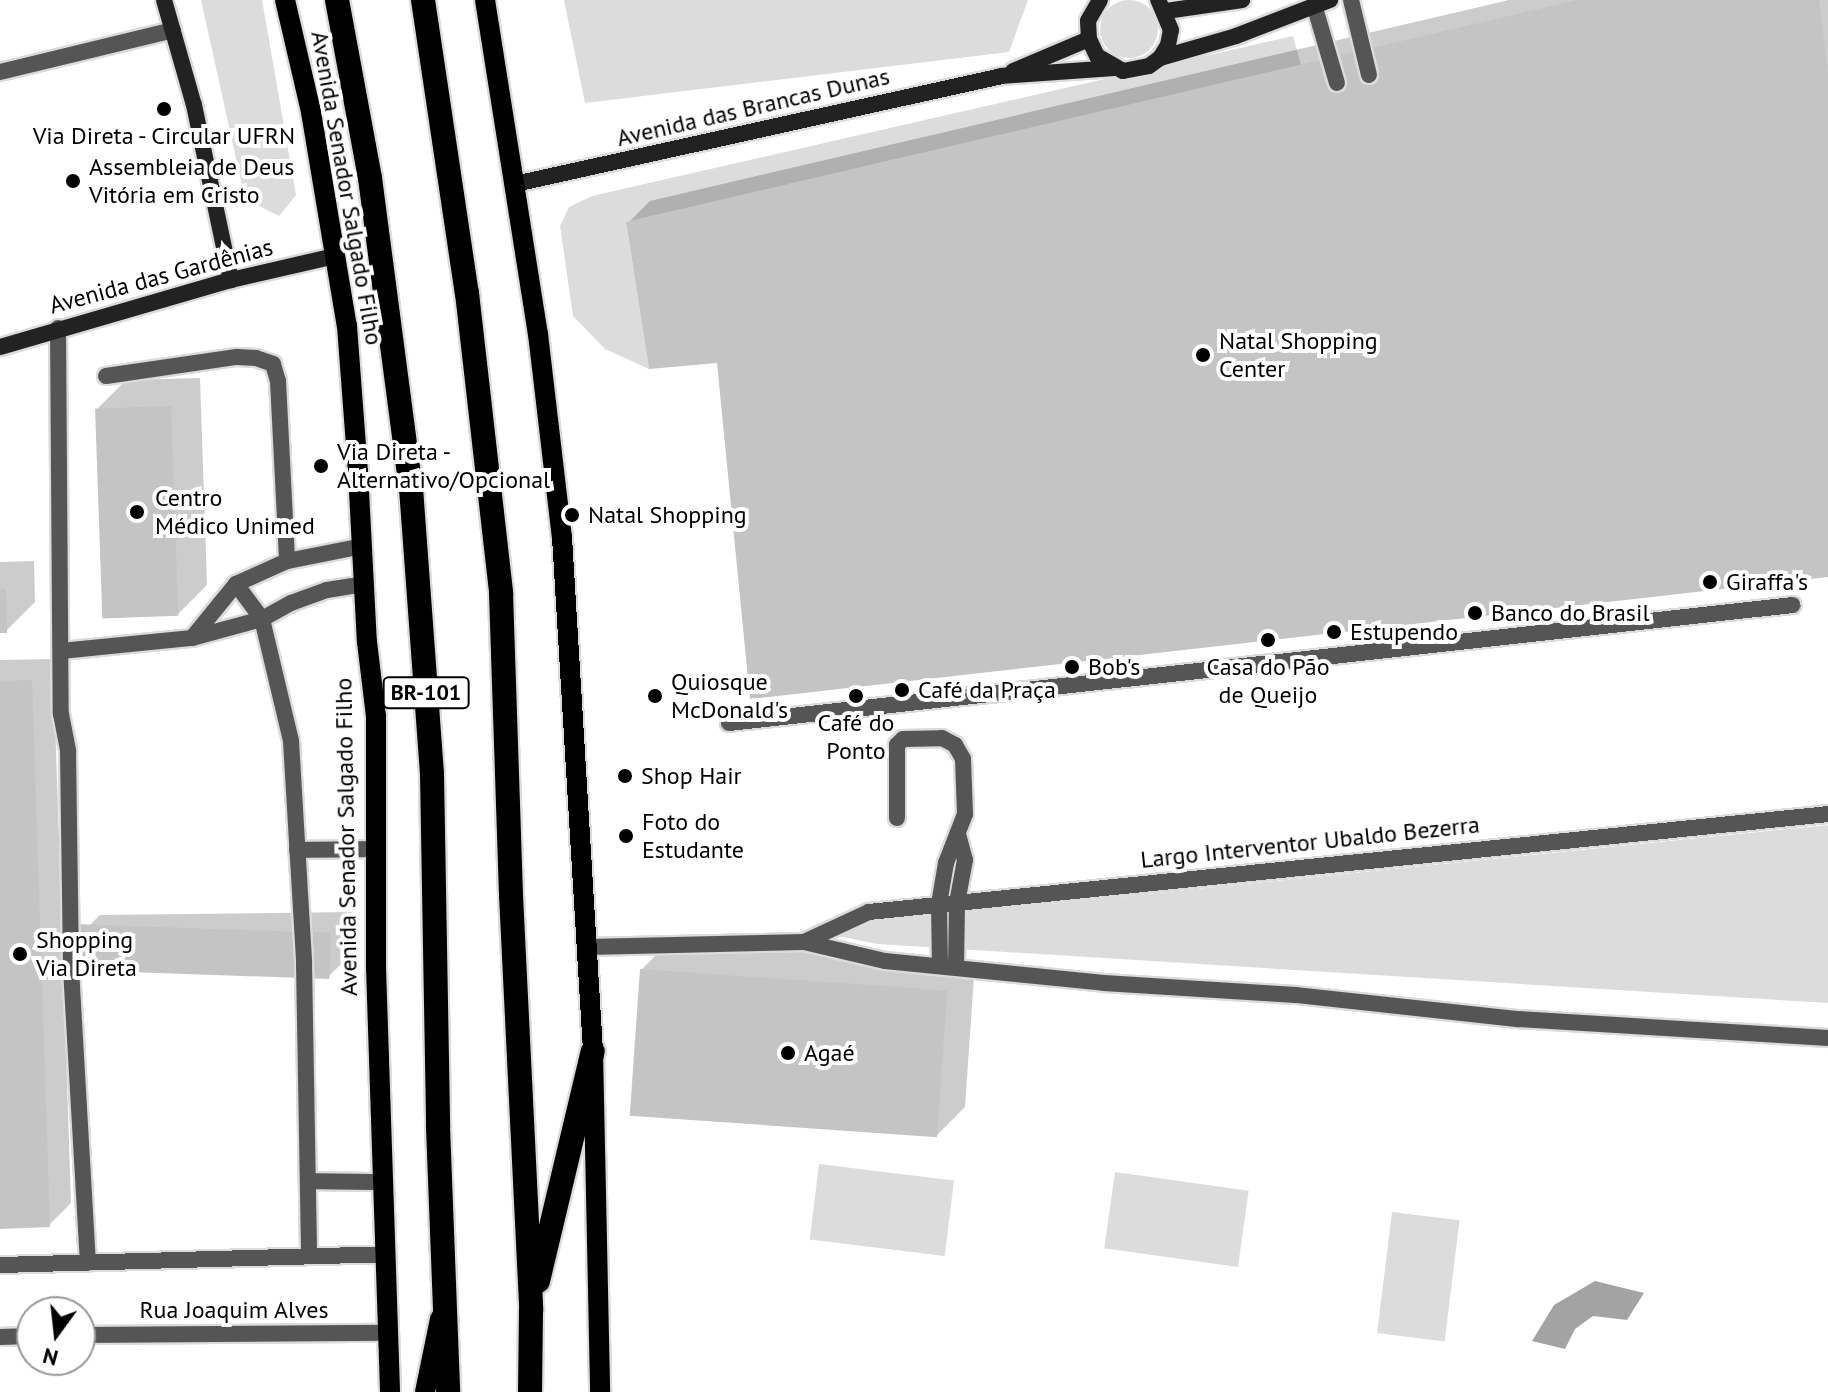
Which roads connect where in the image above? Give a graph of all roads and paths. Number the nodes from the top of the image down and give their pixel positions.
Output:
1 (164, 0) edge
2 (285, 0) edge
3 (337, 0) edge
4 (423, 0) edge
5 (485, 0) edge
6 (1082, 0) edge
7 (1100, 0) edge
8 (1242, 0) edge
9 (1351, 0) edge
10 (1323, 4) edge
11 (1162, 6) edge
12 (1088, 21) junction
13 (173, 30) junction
14 (1089, 39) junction
15 (1160, 58) junction
16 (1114, 68) junction
17 (0, 72) edge
18 (1369, 75) dead end
19 (1001, 76) junction
20 (1337, 83) dead end
21 (515, 184) junction
22 (335, 256) junction
23 (231, 280) junction
24 (58, 328) junction
25 (0, 347) edge
26 (106, 376) dead end
27 (363, 546) junction
28 (287, 561) junction
29 (236, 584) junction
30 (366, 584) junction
31 (1792, 605) dead end
32 (262, 619) junction
33 (192, 638) junction
34 (61, 651) junction
35 (729, 723) dead end
36 (1828, 814) edge
37 (897, 818) dead end
38 (959, 837) junction
39 (375, 849) junction
40 (297, 850) junction
41 (957, 903) junction
42 (939, 904) junction
43 (804, 942) junction
44 (588, 947) junction
45 (948, 967) junction
46 (1828, 1038) edge
47 (593, 1051) junction
48 (308, 1181) junction
49 (383, 1182) junction
50 (385, 1254) junction
51 (309, 1256) junction
52 (88, 1263) junction
53 (0, 1265) edge
54 (443, 1299) junction
55 (531, 1311) junction
56 (388, 1333) junction
57 (96, 1335) edge
58 (390, 1392) edge
59 (425, 1392) edge
60 (448, 1392) edge
61 (530, 1392) edge
62 (600, 1392) edge

1 - 13 main road
2 - 22 main road, Avenida Senador Salgado Filho
3 - 54 highway, Avenida Senador Salgado Filho / BR-101
4 - 55 highway, BR-101
5 - 21 main road
6 - 12 main road
7 - 12 main road
8 - 11 main road
9 - 18 street
10 - 15 main road
10 - 20 street
11 - 15 main road
12 - 14 main road
13 - 17 street
13 - 23 main road
14 - 16 main road
14 - 19 main road, Avenida das Brancas Dunas
15 - 16 main road, Avenida das Brancas Dunas
16 - 19 main road, Avenida das Brancas Dunas
19 - 21 main road, Avenida das Brancas Dunas
21 - 44 main road
22 - 23 main road, Avenida das Gardênias
22 - 27 main road, Avenida Senador Salgado Filho
23 - 24 main road, Avenida das Gardênias
24 - 25 main road, Avenida das Gardênias
24 - 34 street
26 - 28 street
27 - 28 street
27 - 30 main road, Avenida Senador Salgado Filho
28 - 29 street
29 - 32 street
29 - 33 street
30 - 32 street
30 - 39 main road, Avenida Senador Salgado Filho
31 - 35 street
32 - 33 street
32 - 40 street
33 - 34 street
34 - 52 street
36 - 41 street, Largo Interventor Ubaldo Bezerra
37 - 38 street
38 - 41 street
38 - 42 street
39 - 40 street
39 - 49 main road, Avenida Senador Salgado Filho
40 - 48 street
41 - 42 street, Largo Interventor Ubaldo Bezerra
41 - 45 street
42 - 43 street, Largo Interventor Ubaldo Bezerra
42 - 45 street
43 - 44 street, Largo Interventor Ubaldo Bezerra
43 - 45 street, Largo Interventor Ubaldo Bezerra
44 - 47 main road
45 - 46 street, Largo Interventor Ubaldo Bezerra
47 - 55 highway
47 - 62 main road
48 - 49 street
48 - 51 street
49 - 50 main road, Avenida Senador Salgado Filho
50 - 51 street
50 - 56 main road, Avenida Senador Salgado Filho
51 - 52 street
52 - 53 street
54 - 59 main road
54 - 60 highway, Avenida Senador Salgado Filho / BR-101
55 - 61 highway, BR-101
56 - 57 street, Rua Joaquim Alves
56 - 58 main road, Avenida Senador Salgado Filho

